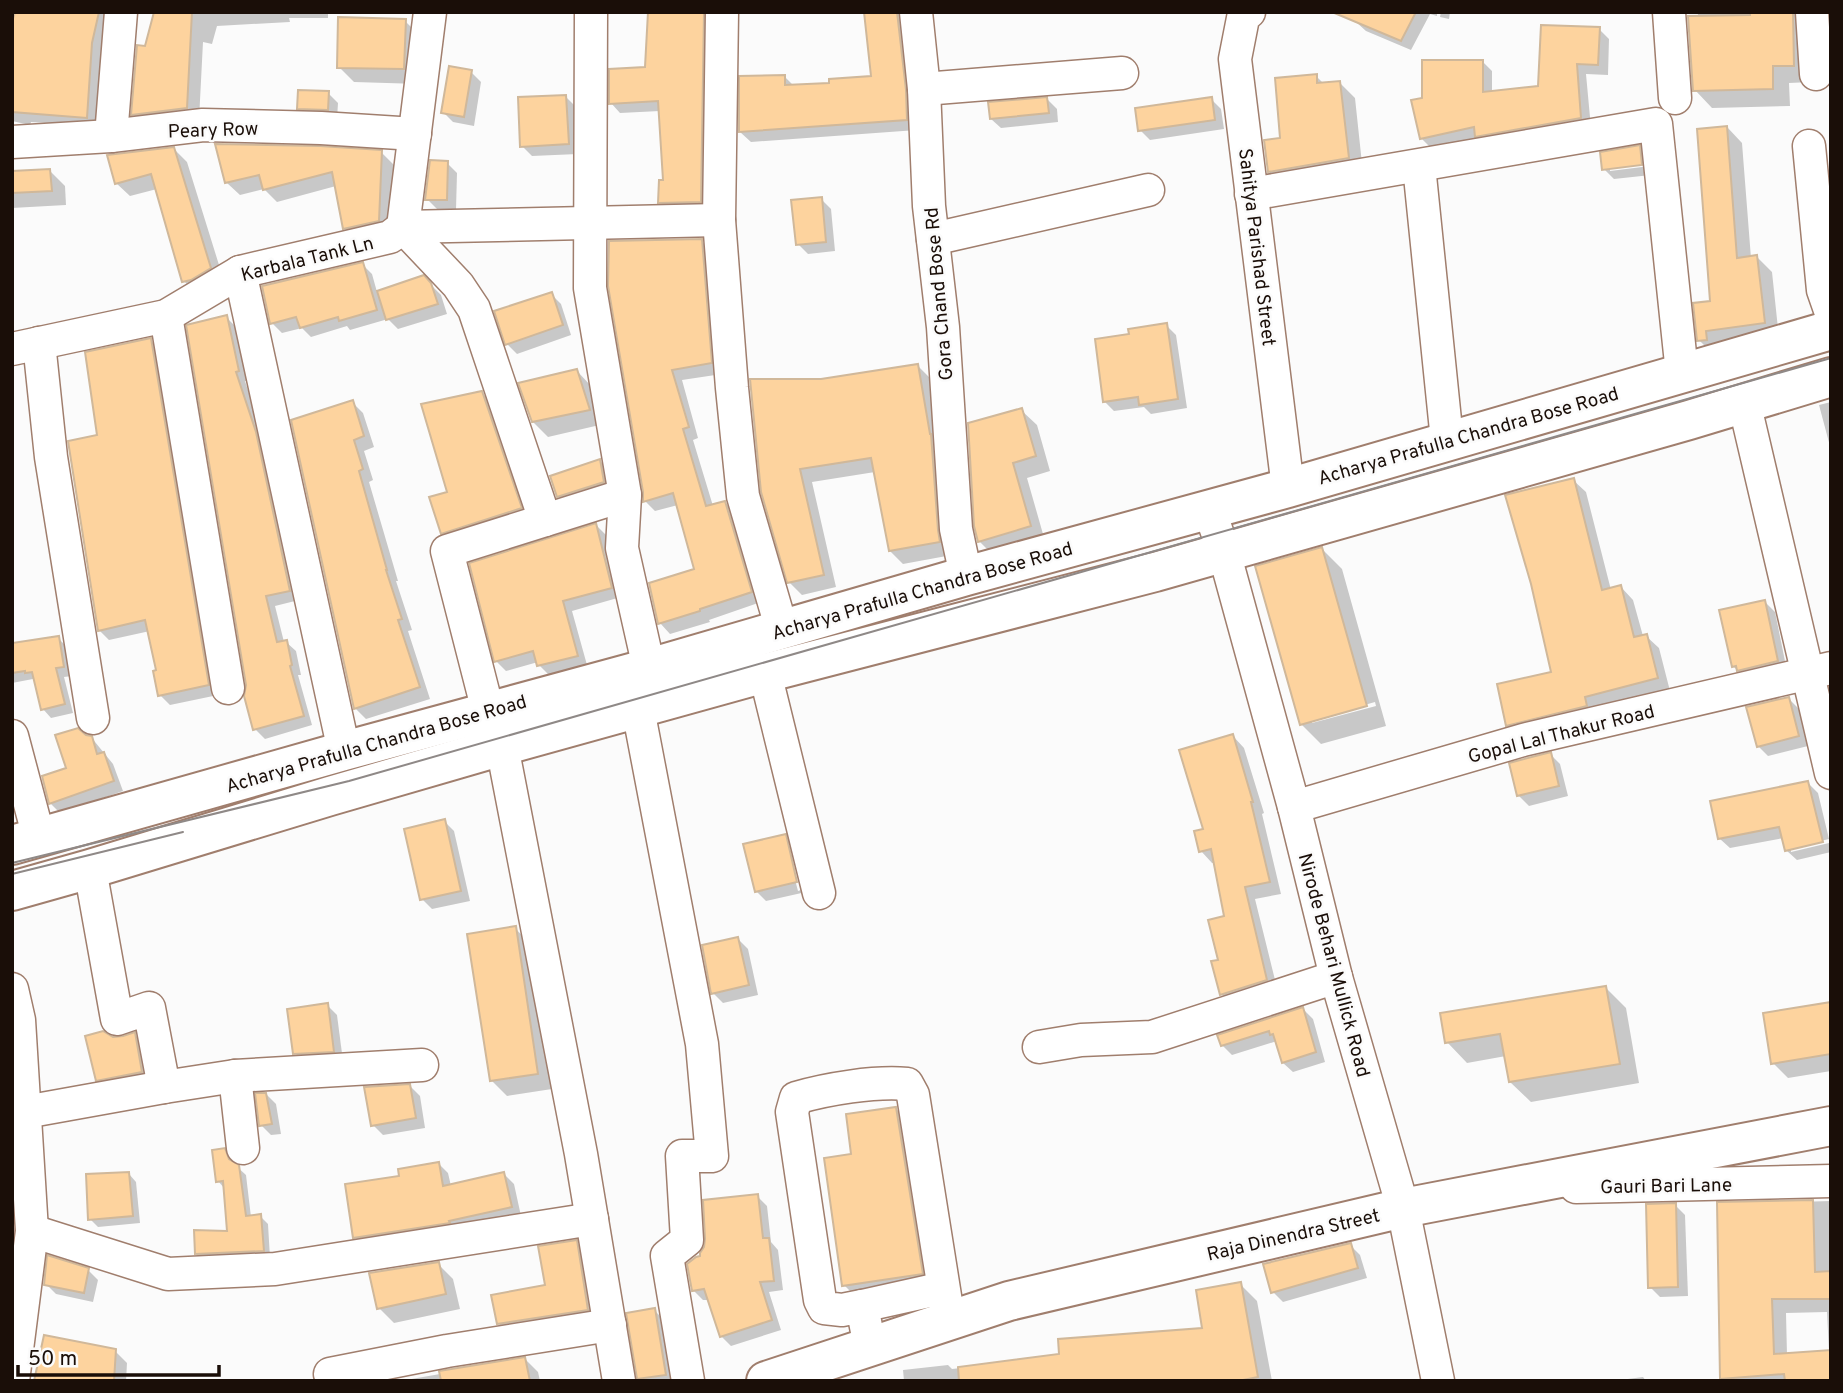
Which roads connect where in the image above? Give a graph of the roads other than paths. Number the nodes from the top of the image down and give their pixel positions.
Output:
1 (121, 12) edge
2 (430, 12) edge
3 (591, 12) edge
4 (722, 12) edge
5 (916, 12) edge
6 (1245, 12) edge
7 (1669, 12) edge
8 (1812, 12) edge
9 (1122, 74) dead end
10 (1816, 74) dead end
11 (924, 89) junction
12 (1675, 98) dead end
13 (415, 135) junction
14 (111, 136) junction
15 (12, 142) edge
16 (1809, 146) dead end
17 (1419, 166) junction
18 (1148, 190) dead end
19 (1251, 194) junction
20 (719, 220) junction
21 (590, 223) junction
22 (403, 227) junction
23 (933, 239) junction
24 (240, 272) junction
25 (1831, 313) edge
26 (166, 316) junction
27 (1831, 330) edge
28 (26, 346) edge
29 (1682, 373) junction
30 (1831, 377) edge
31 (1744, 402) junction
32 (1447, 440) junction
33 (1288, 488) junction
34 (625, 495) junction
35 (1209, 509) junction
36 (545, 520) junction
37 (1224, 552) junction
38 (966, 576) junction
39 (782, 630) junction
40 (649, 668) junction
41 (1819, 671) edge
42 (765, 673) junction
43 (228, 688) dead end
44 (638, 709) junction
45 (488, 711) junction
46 (93, 718) dead end
47 (12, 736) edge
48 (502, 746) junction
49 (344, 751) junction
50 (1831, 773) edge
51 (1294, 807) junction
52 (26, 841) edge
53 (90, 869) junction
54 (12, 891) edge
55 (819, 893) dead end
56 (1336, 977) junction
57 (12, 989) edge
58 (1039, 1047) dead end
59 (422, 1065) dead end
60 (235, 1076) junction
61 (924, 1086) dead end
62 (164, 1087) junction
63 (25, 1112) junction
64 (1831, 1126) edge
65 (243, 1148) dead end
66 (1831, 1181) edge
67 (1502, 1189) junction
68 (1403, 1208) junction
69 (592, 1219) junction
70 (32, 1231) junction
71 (862, 1307) junction
72 (949, 1309) junction
73 (610, 1325) junction
74 (870, 1347) junction
75 (330, 1374) dead end
76 (13, 1381) edge
77 (619, 1381) edge
78 (688, 1381) edge
79 (766, 1381) edge
80 (1438, 1381) edge

1 - 14 street
2 - 13 street
3 - 21 street
4 - 20 street
5 - 11 street, Gora Chand Bose Rd
6 - 19 street, Sahitya Parishad Street
7 - 12 street
8 - 10 street
9 - 11 street
11 - 23 street, Gora Chand Bose Rd
13 - 14 street, Peary Row
13 - 22 street
14 - 15 street, Peary Row
16 - 25 street
17 - 19 street
17 - 29 street
17 - 32 street
18 - 23 street
19 - 33 street, Sahitya Parishad Street
20 - 21 street
20 - 39 street
21 - 22 street
21 - 34 street
22 - 24 street, Karbala Tank Ln
22 - 36 street
23 - 38 street, Gora Chand Bose Rd
24 - 26 street, Karbala Tank Ln
24 - 49 street
26 - 28 street, Karbala Tank Ln
26 - 43 street
27 - 29 main road, Acharya Prafulla Chandra Bose Road
28 - 46 street
29 - 32 main road, Acharya Prafulla Chandra Bose Road
30 - 31 main road, Acharya Prafulla Chandra Bose Road
31 - 37 main road, Acharya Prafulla Chandra Bose Road
31 - 41 street
32 - 33 main road, Acharya Prafulla Chandra Bose Road
33 - 35 main road, Acharya Prafulla Chandra Bose Road
34 - 36 street
34 - 40 street
35 - 37 street, Nirode Behari Mullick Road
35 - 38 main road, Acharya Prafulla Chandra Bose Road
36 - 45 street
37 - 42 main road, Acharya Prafulla Chandra Bose Road
37 - 51 street, Nirode Behari Mullick Road
38 - 39 main road, Acharya Prafulla Chandra Bose Road
39 - 40 main road, Acharya Prafulla Chandra Bose Road
40 - 45 main road, Acharya Prafulla Chandra Bose Road
41 - 50 street
41 - 51 street, Gopal Lal Thakur Road
42 - 44 main road, Acharya Prafulla Chandra Bose Road
42 - 55 street
44 - 48 main road, Acharya Prafulla Chandra Bose Road
44 - 78 street
45 - 49 main road, Acharya Prafulla Chandra Bose Road
47 - 52 street
48 - 53 main road, Acharya Prafulla Chandra Bose Road
48 - 69 street
49 - 52 main road, Acharya Prafulla Chandra Bose Road
51 - 56 street, Nirode Behari Mullick Road
53 - 54 main road, Acharya Prafulla Chandra Bose Road
53 - 62 street
56 - 58 street
56 - 68 street, Nirode Behari Mullick Road
57 - 63 street
59 - 60 street
60 - 62 street
60 - 65 street
61 - 72 street
62 - 63 street
63 - 70 street
64 - 67 main road, Raja Dinendra Street
66 - 67 street, Gauri Bari Lane
67 - 68 main road, Raja Dinendra Street
68 - 72 main road, Raja Dinendra Street
68 - 80 street, Nirode Behari Mullick Road
69 - 70 street
69 - 73 street
70 - 76 street
71 - 72 street
71 - 72 street
71 - 74 street
72 - 74 main road, Raja Dinendra Street
73 - 75 street
73 - 77 street
74 - 79 main road, Raja Dinendra Street

